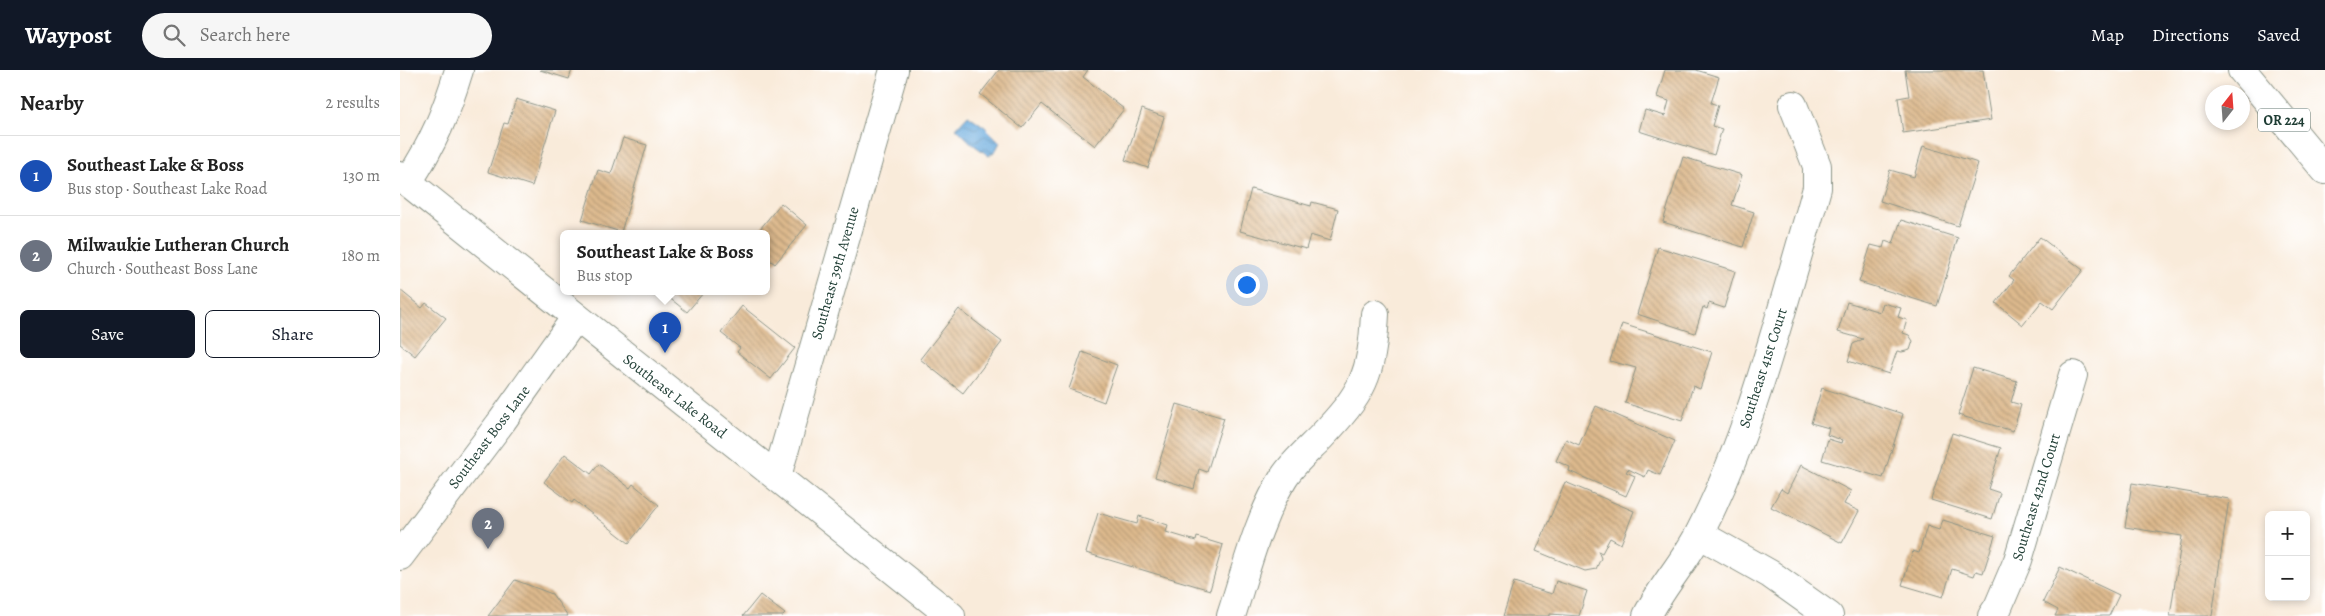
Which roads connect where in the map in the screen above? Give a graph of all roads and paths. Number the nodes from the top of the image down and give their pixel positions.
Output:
1 (459, 70) edge
2 (894, 70) edge
3 (2242, 70) edge
4 (1794, 105) dead end
5 (2325, 170) edge
6 (404, 179) edge
7 (1375, 314) dead end
8 (576, 317) junction
9 (2073, 375) dead end
10 (777, 476) junction
11 (1699, 534) junction
12 (400, 556) edge
13 (951, 616) edge
14 (1231, 616) edge
15 (1647, 616) edge
16 (1829, 616) edge
17 (1992, 616) edge

1 - 6 main road
2 - 10 main road, Southeast 39th Avenue
3 - 5 main road, OR 224
4 - 11 main road, Southeast 41st Court
6 - 8 main road, Southeast Lake Road
7 - 14 main road
8 - 10 main road, Southeast Lake Road
8 - 12 main road, Southeast Boss Lane
9 - 17 main road, Southeast 42nd Court
10 - 13 main road, Southeast Lake Road
11 - 15 main road, Southeast 41st Court
11 - 16 main road

